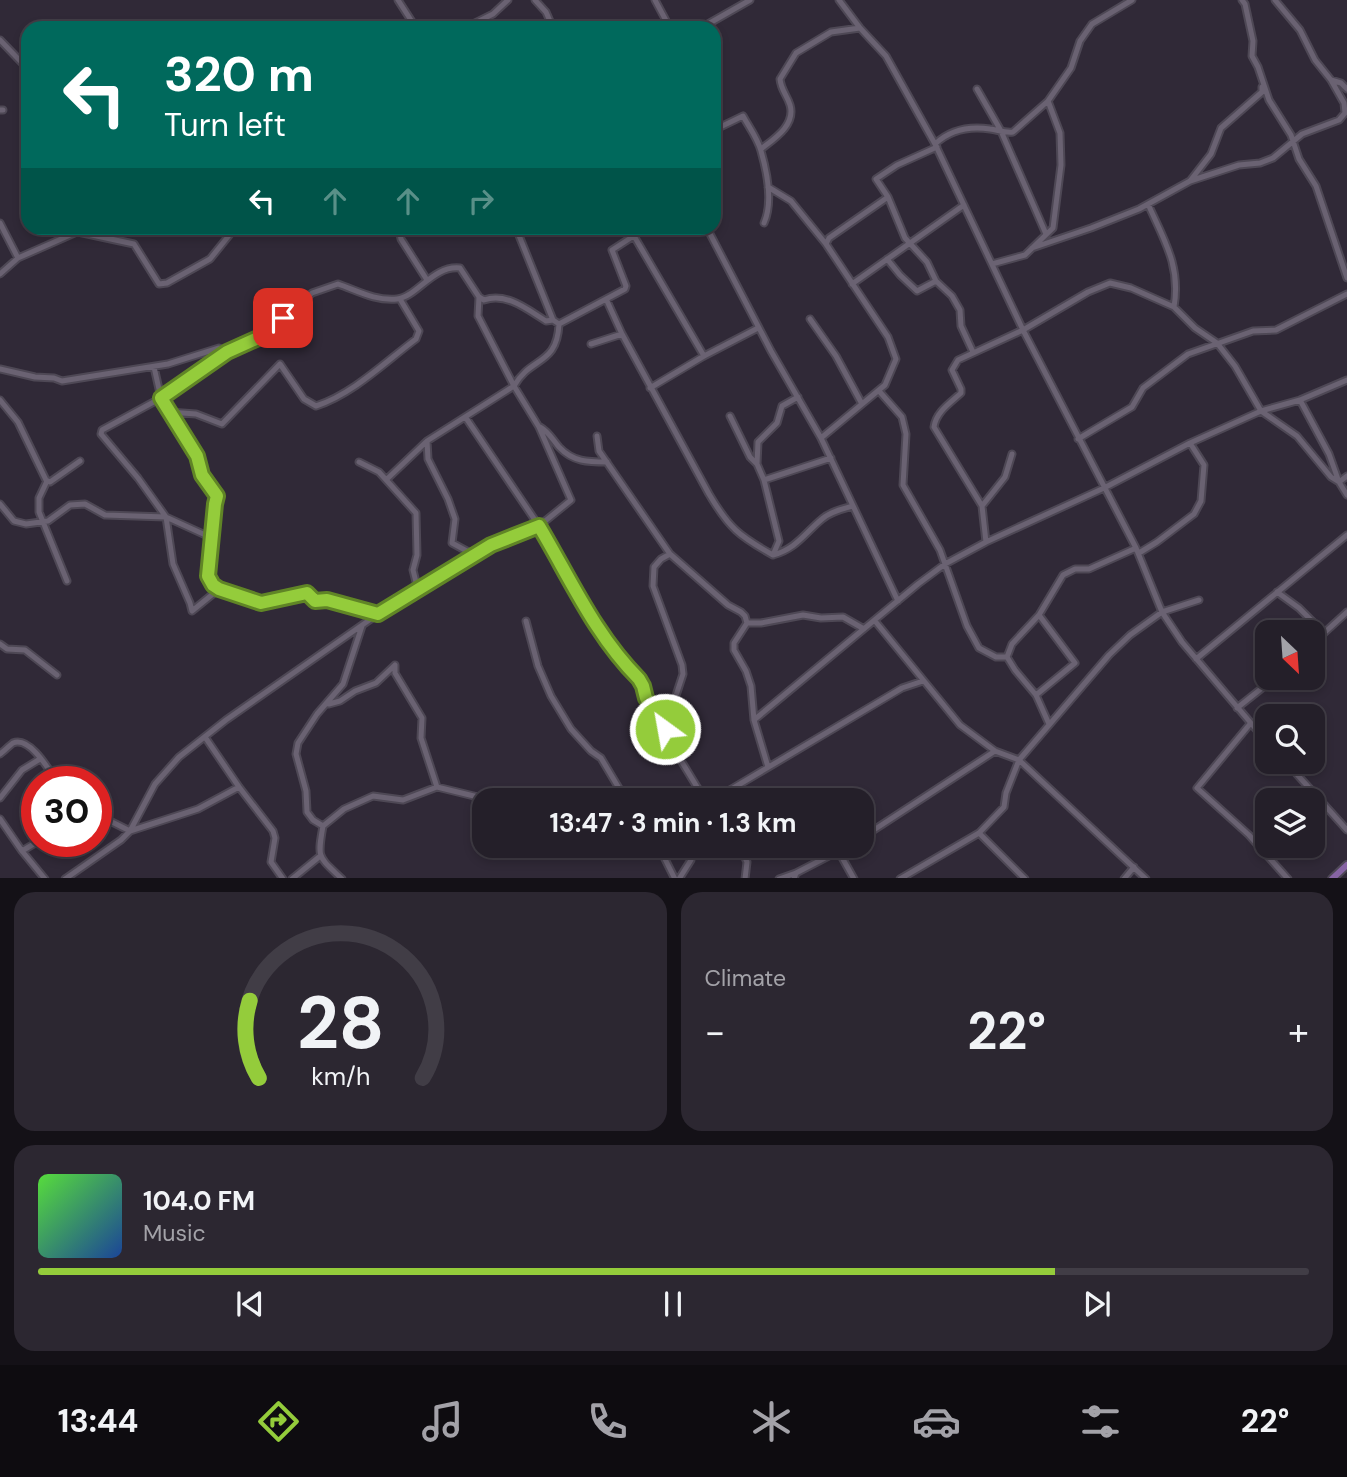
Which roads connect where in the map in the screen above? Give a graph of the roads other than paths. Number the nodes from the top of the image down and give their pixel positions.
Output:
1 (398, 0) edge
2 (508, 0) edge
3 (535, 0) edge
4 (654, 0) edge
5 (750, 0) edge
6 (839, 0) edge
7 (1132, 0) edge
8 (1242, 0) edge
9 (1275, 0) edge
10 (412, 21) edge
11 (479, 21) edge
12 (550, 21) edge
13 (666, 21) edge
14 (713, 21) edge
15 (860, 28) junction
16 (0, 40) edge
17 (21, 62) edge
18 (1331, 80) junction
19 (1262, 84) junction
20 (977, 89) dead end
21 (1347, 89) edge
22 (1048, 101) junction
23 (721, 127) edge
24 (1000, 131) junction
25 (1293, 141) junction
26 (936, 146) junction
27 (761, 149) junction
28 (1190, 181) junction
29 (768, 187) junction
30 (888, 197) junction
31 (1148, 204) junction
32 (964, 205) junction
33 (0, 223) edge
34 (764, 223) dead end
35 (1046, 234) junction
36 (70, 235) edge
37 (92, 235) edge
38 (229, 235) edge
39 (400, 235) edge
40 (519, 235) edge
41 (711, 235) edge
42 (634, 236) joint
43 (910, 243) junction
44 (826, 244) junction
45 (1032, 248) junction
46 (18, 258) junction
47 (887, 259) junction
48 (992, 264) junction
49 (0, 274) edge
50 (1347, 278) edge
51 (427, 280) junction
52 (936, 281) junction
53 (852, 284) junction
54 (1347, 294) edge
55 (479, 297) junction
56 (400, 299) junction
57 (607, 300) junction
58 (1174, 306) junction
59 (810, 319) dead end
60 (556, 322) junction
61 (758, 328) junction
62 (1023, 330) junction
63 (622, 334) junction
64 (1217, 343) junction
65 (592, 344) dead end
66 (227, 352) junction
67 (973, 352) junction
68 (704, 356) junction
69 (154, 366) junction
70 (0, 369) edge
71 (1347, 380) edge
72 (514, 386) junction
73 (650, 388) junction
74 (879, 391) junction
75 (798, 397) junction
76 (161, 398) junction
77 (0, 400) edge
78 (1300, 400) junction
79 (862, 404) junction
80 (1261, 411) junction
81 (169, 412) junction
82 (730, 416) dead end
83 (466, 418) junction
84 (539, 426) junction
85 (597, 436) dead end
86 (821, 438) junction
87 (1078, 439) junction
88 (427, 441) junction
89 (1190, 443) junction
90 (1012, 454) dead end
91 (831, 458) junction
92 (80, 461) dead end
93 (359, 462) dead end
94 (607, 462) junction
95 (757, 464) junction
96 (1347, 476) edge
97 (387, 479) junction
98 (764, 480) junction
99 (47, 481) junction
100 (1339, 482) junction
101 (1104, 488) junction
102 (1347, 495) edge
103 (0, 504) edge
104 (853, 506) junction
105 (982, 506) junction
106 (166, 517) junction
107 (42, 521) junction
108 (539, 526) junction
109 (1347, 535) edge
110 (212, 538) junction
111 (986, 542) junction
112 (1137, 551) junction
113 (670, 554) junction
114 (774, 555) junction
115 (476, 556) junction
116 (945, 564) junction
117 (67, 581) dead end
118 (219, 589) junction
119 (418, 590) junction
120 (1277, 592) junction
121 (898, 600) junction
122 (1199, 600) dead end
123 (1162, 612) junction
124 (1347, 612) edge
125 (378, 614) junction
126 (1039, 615) junction
127 (1311, 620) edge
128 (526, 621) dead end
129 (875, 621) junction
130 (747, 623) junction
131 (362, 625) junction
132 (864, 629) junction
133 (1325, 633) edge
134 (0, 644) edge
135 (1007, 657) junction
136 (1196, 659) junction
137 (57, 675) dead end
138 (923, 681) junction
139 (1260, 690) edge
140 (1036, 695) junction
141 (327, 704) junction
142 (1237, 708) junction
143 (754, 720) junction
144 (1049, 724) junction
145 (1250, 724) junction
146 (665, 729) junction
147 (1255, 729) edge
148 (205, 737) junction
149 (995, 751) junction
150 (0, 754) edge
151 (40, 759) junction
152 (1019, 760) junction
153 (45, 766) edge
154 (768, 767) junction
155 (1297, 774) edge
156 (437, 787) junction
157 (239, 788) junction
158 (619, 788) edge
159 (698, 788) edge
160 (733, 788) edge
161 (472, 796) edge
162 (0, 798) edge
163 (0, 819) edge
164 (112, 822) edge
165 (323, 826) junction
166 (874, 830) edge
167 (1347, 830) edge
168 (130, 831) junction
169 (979, 833) junction
170 (21, 850) edge
171 (27, 857) edge
172 (319, 857) junction
173 (665, 858) edge
174 (691, 858) edge
175 (745, 858) edge
176 (828, 858) edge
177 (842, 858) edge
178 (1347, 865) edge
179 (1134, 867) junction
180 (795, 876) edge
181 (70, 877) edge
182 (45, 878) edge
183 (283, 878) edge
184 (292, 878) edge
185 (342, 878) edge
186 (677, 878) edge
187 (745, 878) edge
188 (779, 878) edge
189 (854, 878) edge
190 (900, 878) edge
191 (1025, 878) edge
192 (1124, 878) edge
193 (1146, 878) edge
194 (1288, 878) edge
195 (1332, 878) edge

1 - 10 street
2 - 11 street
3 - 12 street
4 - 13 street
5 - 14 street
6 - 15 street
7 - 22 street
8 - 19 street
9 - 18 street
15 - 26 street
15 - 27 street
16 - 17 street
18 - 21 street
18 - 25 street
19 - 25 street
19 - 28 street
20 - 24 street
22 - 24 street
22 - 35 street
23 - 27 street
24 - 26 street
24 - 35 street
25 - 28 street
25 - 50 street
26 - 30 street
26 - 32 street
27 - 29 street
28 - 31 street
29 - 34 street
29 - 44 street
30 - 43 street
30 - 44 street
31 - 45 street
31 - 58 street
32 - 43 street
32 - 48 street
33 - 46 street
35 - 45 street
36 - 46 street
37 - 38 street
39 - 51 street
40 - 60 street
41 - 61 street
42 - 57 street
42 - 68 street
43 - 47 street
43 - 52 street
44 - 53 street
45 - 48 street
46 - 49 street
47 - 52 street
47 - 53 street
48 - 62 street
51 - 55 street
51 - 56 street
52 - 67 street
53 - 74 street
54 - 64 street
55 - 60 street
55 - 72 street
56 - 66 street
56 - 81 street
57 - 60 street
57 - 63 street
58 - 62 street
58 - 64 street
59 - 79 street
60 - 72 street
61 - 68 street
61 - 75 street
62 - 67 street
62 - 87 street
63 - 65 street
63 - 73 street
64 - 80 street
64 - 87 street
66 - 69 street
66 - 76 street
67 - 105 street
68 - 73 street
69 - 70 street
69 - 76 street
71 - 78 street
72 - 83 street
72 - 84 street
73 - 114 street
74 - 79 street
74 - 116 street
75 - 86 street
75 - 95 street
76 - 81 street
76 - 106 street
77 - 99 street
78 - 80 street
78 - 100 street
79 - 86 street
80 - 89 street
80 - 100 street
81 - 110 street
82 - 95 street
83 - 88 street
83 - 108 street
84 - 94 street
84 - 108 street
85 - 94 street
86 - 91 street
87 - 101 street
88 - 97 street
88 - 115 street
89 - 101 street
89 - 112 street
90 - 105 street
91 - 98 street
91 - 104 street
92 - 99 street
93 - 97 street
94 - 113 street
95 - 98 street
96 - 100 street
97 - 119 street
98 - 114 street
99 - 107 street
100 - 102 street
101 - 111 street
101 - 112 street
103 - 107 street
104 - 114 street
104 - 121 street
105 - 111 street
106 - 107 street
106 - 110 street
106 - 118 street
107 - 117 street
108 - 115 street
108 - 146 street
109 - 120 street
110 - 118 street
111 - 116 street
112 - 123 street
112 - 126 street
113 - 130 street
113 - 146 street
115 - 119 street
116 - 121 street
116 - 135 street
118 - 125 street
119 - 125 street
120 - 127 street
120 - 136 street
121 - 129 street
122 - 123 street
123 - 136 street
123 - 144 street
124 - 133 street
125 - 131 street
126 - 135 street
126 - 140 street
128 - 158 street
129 - 132 street
129 - 138 street
130 - 132 street
130 - 143 street
131 - 141 street
131 - 148 street
132 - 143 street
134 - 137 street
135 - 140 street
136 - 142 street
138 - 149 street
138 - 154 street
139 - 142 street
140 - 144 street
141 - 156 street
141 - 165 street
142 - 145 street
143 - 154 street
144 - 152 street
145 - 147 street
145 - 194 street
146 - 159 street
148 - 157 street
148 - 168 street
149 - 152 street
149 - 166 street
150 - 151 street
151 - 153 street
151 - 162 street
152 - 169 street
152 - 179 street
154 - 160 street
155 - 167 street
156 - 161 street
156 - 165 street
157 - 168 street
157 - 183 street
163 - 170 street
164 - 168 street
165 - 172 street
168 - 181 street
169 - 190 street
169 - 191 street
171 - 182 street
172 - 184 street
172 - 185 street
173 - 186 street
174 - 186 street
175 - 187 street
176 - 180 street
177 - 189 street
178 - 195 main road
179 - 192 street
179 - 193 street
180 - 188 street

